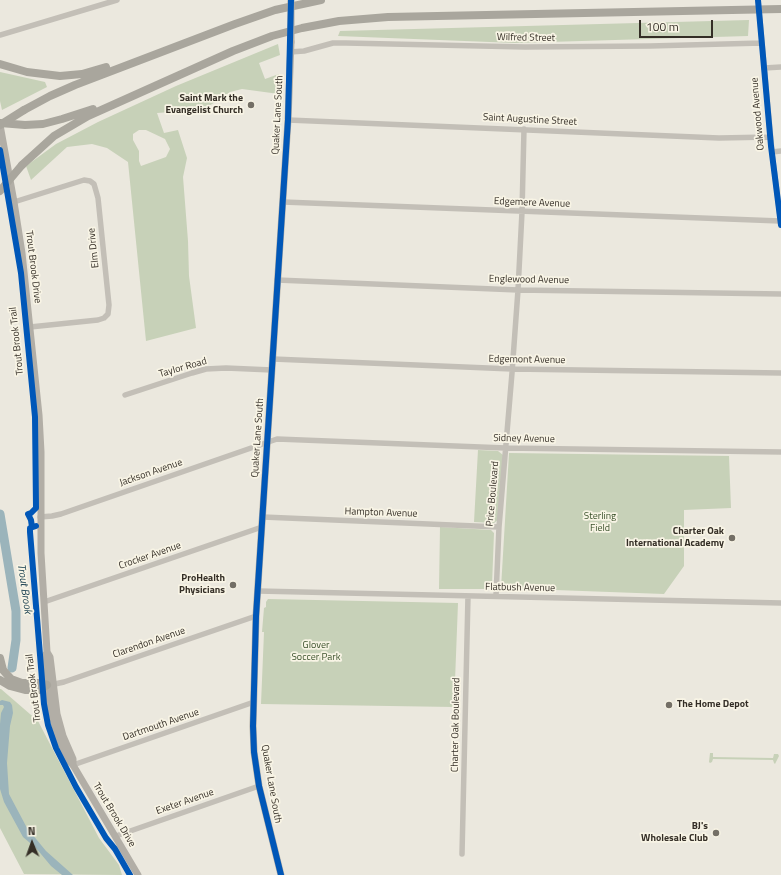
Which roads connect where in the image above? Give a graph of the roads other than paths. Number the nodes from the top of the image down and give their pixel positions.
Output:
1 (117, 0) edge
2 (291, 0) edge
3 (321, 0) edge
4 (758, 0) edge
5 (781, 9) edge
6 (0, 35) edge
7 (762, 43) junction
8 (290, 52) junction
9 (144, 58) junction
10 (0, 64) edge
11 (781, 67) edge
12 (764, 68) junction
13 (128, 98) junction
14 (288, 120) junction
15 (0, 124) edge
16 (524, 129) junction
17 (770, 137) junction
18 (781, 151) edge
19 (772, 152) junction
20 (0, 191) edge
21 (14, 202) junction
22 (283, 202) junction
23 (522, 212) junction
24 (781, 223) edge
25 (277, 280) junction
26 (518, 290) junction
27 (781, 294) edge
28 (30, 327) junction
29 (273, 359) junction
30 (512, 369) junction
31 (272, 370) junction
32 (781, 373) edge
33 (125, 395) dead end
34 (267, 442) junction
35 (506, 448) junction
36 (781, 452) edge
37 (40, 517) junction
38 (263, 517) junction
39 (262, 527) junction
40 (499, 527) junction
41 (258, 590) junction
42 (468, 596) junction
43 (496, 596) junction
44 (44, 602) junction
45 (781, 603) edge
46 (256, 616) junction
47 (0, 658) edge
48 (0, 680) edge
49 (50, 685) junction
50 (254, 702) junction
51 (74, 764) junction
52 (259, 786) junction
53 (116, 836) junction
54 (462, 854) dead end
55 (138, 875) edge
56 (281, 875) edge

1 - 6 street
2 - 8 main road, Quaker Lane South, bridge
3 - 9 highway
4 - 7 street, Oakwood Avenue, bridge
5 - 13 highway
7 - 8 street, Wilfred Street
7 - 12 street, Oakwood Avenue
8 - 14 main road, Quaker Lane South
9 - 10 highway
9 - 15 highway, bridge
11 - 12 street
12 - 17 street, Oakwood Avenue
13 - 15 highway
13 - 20 highway, bridge
14 - 16 street, Saint Augustine Street
14 - 22 main road, Quaker Lane South
15 - 21 main road, Trout Brook Drive
16 - 17 street, Saint Augustine Street
16 - 23 street, Price Boulevard
17 - 19 street, Oakwood Avenue
18 - 19 street
19 - 24 street, Oakwood Avenue
21 - 28 main road, Trout Brook Drive
21 - 28 street, Elm Drive
22 - 23 street, Edgemere Avenue
22 - 25 main road, Quaker Lane South
23 - 24 street, Edgemere Avenue
23 - 26 street, Price Boulevard
25 - 26 street, Englewood Avenue
25 - 29 main road, Quaker Lane South
26 - 27 street, Englewood Avenue
26 - 30 street, Price Boulevard
28 - 37 main road, Trout Brook Drive
29 - 30 street, Edgemont Avenue
29 - 31 main road, Quaker Lane South
30 - 32 street, Edgemont Avenue
30 - 35 street, Price Boulevard
31 - 33 street, Taylor Road
31 - 34 main road, Quaker Lane South
34 - 35 street, Sidney Avenue
34 - 37 street, Jackson Avenue
34 - 38 main road, Quaker Lane South
35 - 36 street, Sidney Avenue
35 - 40 street, Price Boulevard
37 - 44 main road, Trout Brook Drive
38 - 39 main road, Quaker Lane South
38 - 40 street, Hampton Avenue
39 - 41 main road, Quaker Lane South
39 - 44 street, Crocker Avenue
40 - 43 street, Price Boulevard
41 - 42 street, Flatbush Avenue
41 - 46 main road, Quaker Lane South
42 - 43 street, Flatbush Avenue
42 - 54 street, Charter Oak Boulevard
43 - 45 street, Flatbush Avenue
44 - 49 main road, Trout Brook Drive
46 - 49 street, Clarendon Avenue
46 - 50 main road, Quaker Lane South
47 - 49 highway
48 - 49 highway
49 - 51 main road, Trout Brook Drive
50 - 51 street, Dartmouth Avenue
50 - 52 main road, Quaker Lane South
51 - 53 main road, Trout Brook Drive
52 - 53 street, Exeter Avenue
52 - 56 main road, Quaker Lane South
53 - 55 main road, Trout Brook Drive

